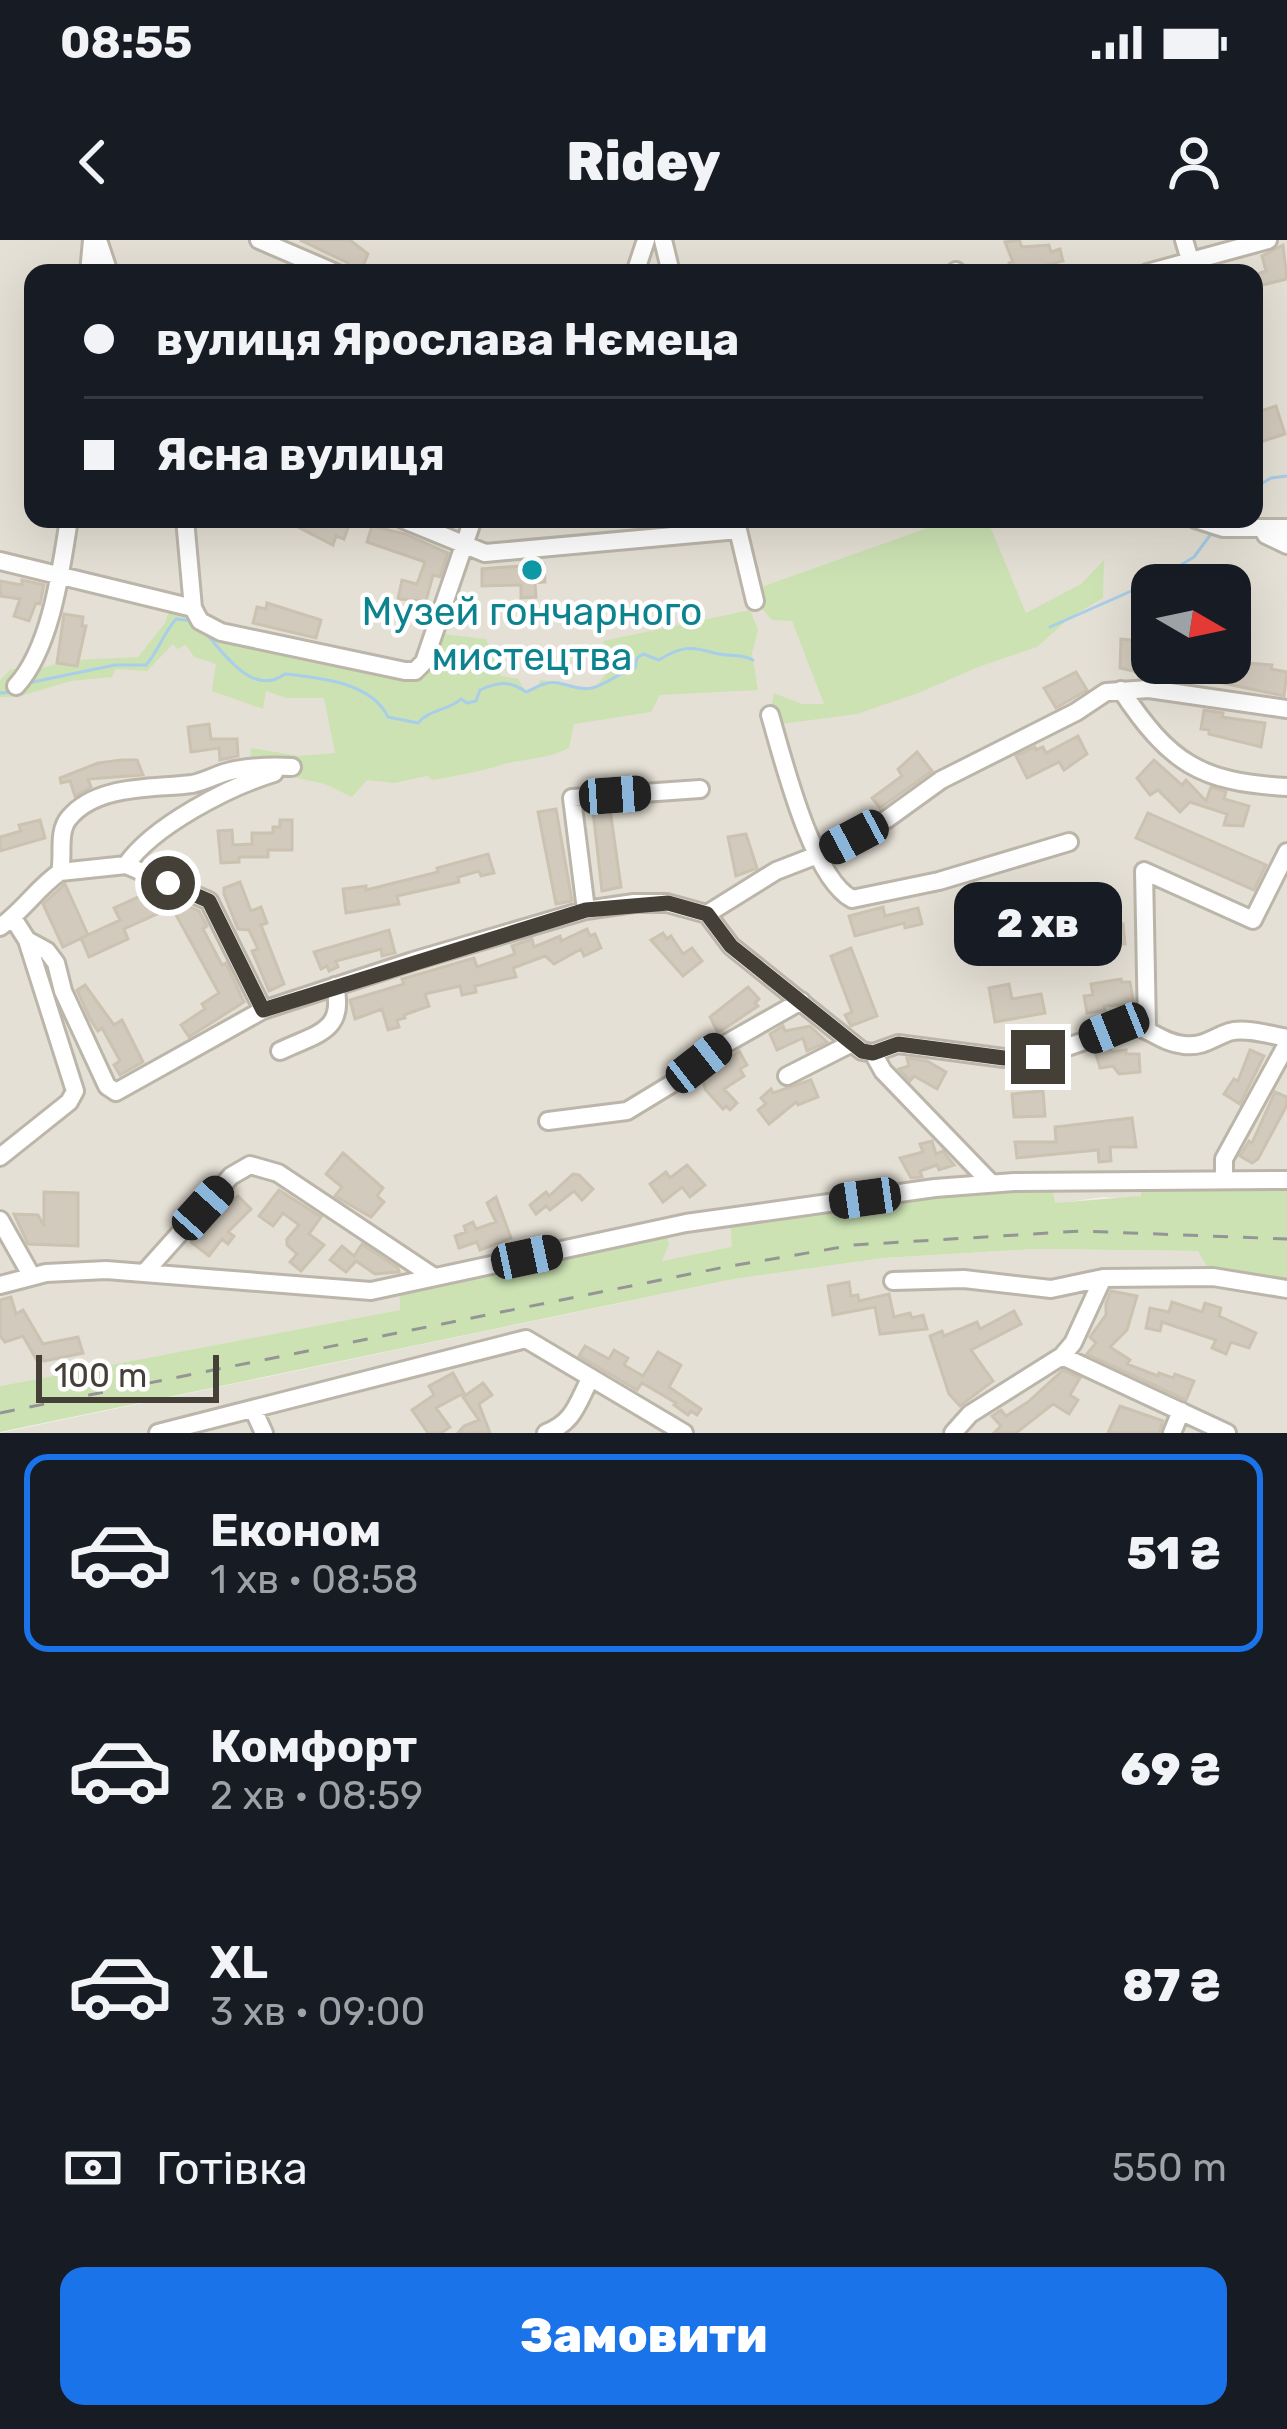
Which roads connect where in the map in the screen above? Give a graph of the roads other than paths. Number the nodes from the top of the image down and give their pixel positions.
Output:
1 (259, 240) edge
2 (1268, 240) edge
3 (315, 264) edge
4 (1200, 264) edge
5 (67, 528) edge
6 (186, 528) edge
7 (426, 528) edge
8 (469, 528) edge
9 (709, 528) edge
10 (737, 528) edge
11 (1223, 528) edge
12 (1262, 528) junction
13 (1287, 528) edge
14 (463, 542) junction
15 (1287, 545) edge
16 (0, 561) edge
17 (61, 574) junction
18 (755, 601) dead end
19 (193, 608) junction
20 (16, 686) dead end
21 (1121, 690) junction
22 (1287, 710) edge
23 (770, 716) dead end
24 (1287, 787) edge
25 (700, 789) dead end
26 (1069, 842) dead end
27 (1287, 852) edge
28 (820, 854) junction
29 (126, 865) junction
30 (60, 872) junction
31 (586, 910) junction
32 (707, 914) junction
33 (6, 922) edge
34 (27, 940) junction
35 (335, 986) junction
36 (801, 1000) junction
37 (263, 1010) junction
38 (1147, 1028) junction
39 (1287, 1041) edge
40 (852, 1043) junction
41 (280, 1051) dead end
42 (873, 1053) junction
43 (787, 1076) dead end
44 (548, 1121) dead end
45 (0, 1157) edge
46 (1224, 1180) junction
47 (1287, 1180) edge
48 (990, 1182) junction
49 (0, 1220) edge
50 (145, 1272) junction
51 (31, 1275) junction
52 (434, 1277) junction
53 (1103, 1278) junction
54 (893, 1281) dead end
55 (0, 1285) edge
56 (1287, 1289) edge
57 (1062, 1356) junction
58 (590, 1379) junction
59 (254, 1408) junction
60 (1181, 1411) junction
61 (158, 1433) edge
62 (265, 1433) edge
63 (546, 1433) edge
64 (684, 1433) edge
65 (953, 1433) edge
66 (1172, 1433) edge
67 (1227, 1433) edge

1 - 3 street
2 - 4 street
5 - 17 street
6 - 19 street
7 - 14 street
8 - 14 street
9 - 14 street
10 - 18 street
11 - 12 street
12 - 13 street
12 - 15 street
14 - 19 street
16 - 17 street
17 - 19 street
17 - 20 street
21 - 22 street
21 - 24 street
21 - 28 street
23 - 28 street
25 - 31 street
26 - 28 street
27 - 38 street
28 - 32 street
29 - 30 street
29 - 30 street
29 - 37 street
30 - 33 street
31 - 32 street
31 - 35 street
32 - 36 street
33 - 34 street
34 - 37 street
34 - 45 street
35 - 37 street
35 - 41 street
36 - 40 street
36 - 44 street
38 - 39 street
38 - 42 street
39 - 46 street
40 - 42 street
40 - 43 street
42 - 48 street
46 - 47 street
46 - 48 street
48 - 52 street
49 - 51 street
50 - 51 street
50 - 52 street
50 - 52 street
51 - 55 street
53 - 54 street
53 - 56 street
53 - 57 street
57 - 60 street
57 - 65 street
58 - 59 street
58 - 63 street
58 - 64 street
59 - 61 street
59 - 62 street
60 - 66 street
60 - 67 street

